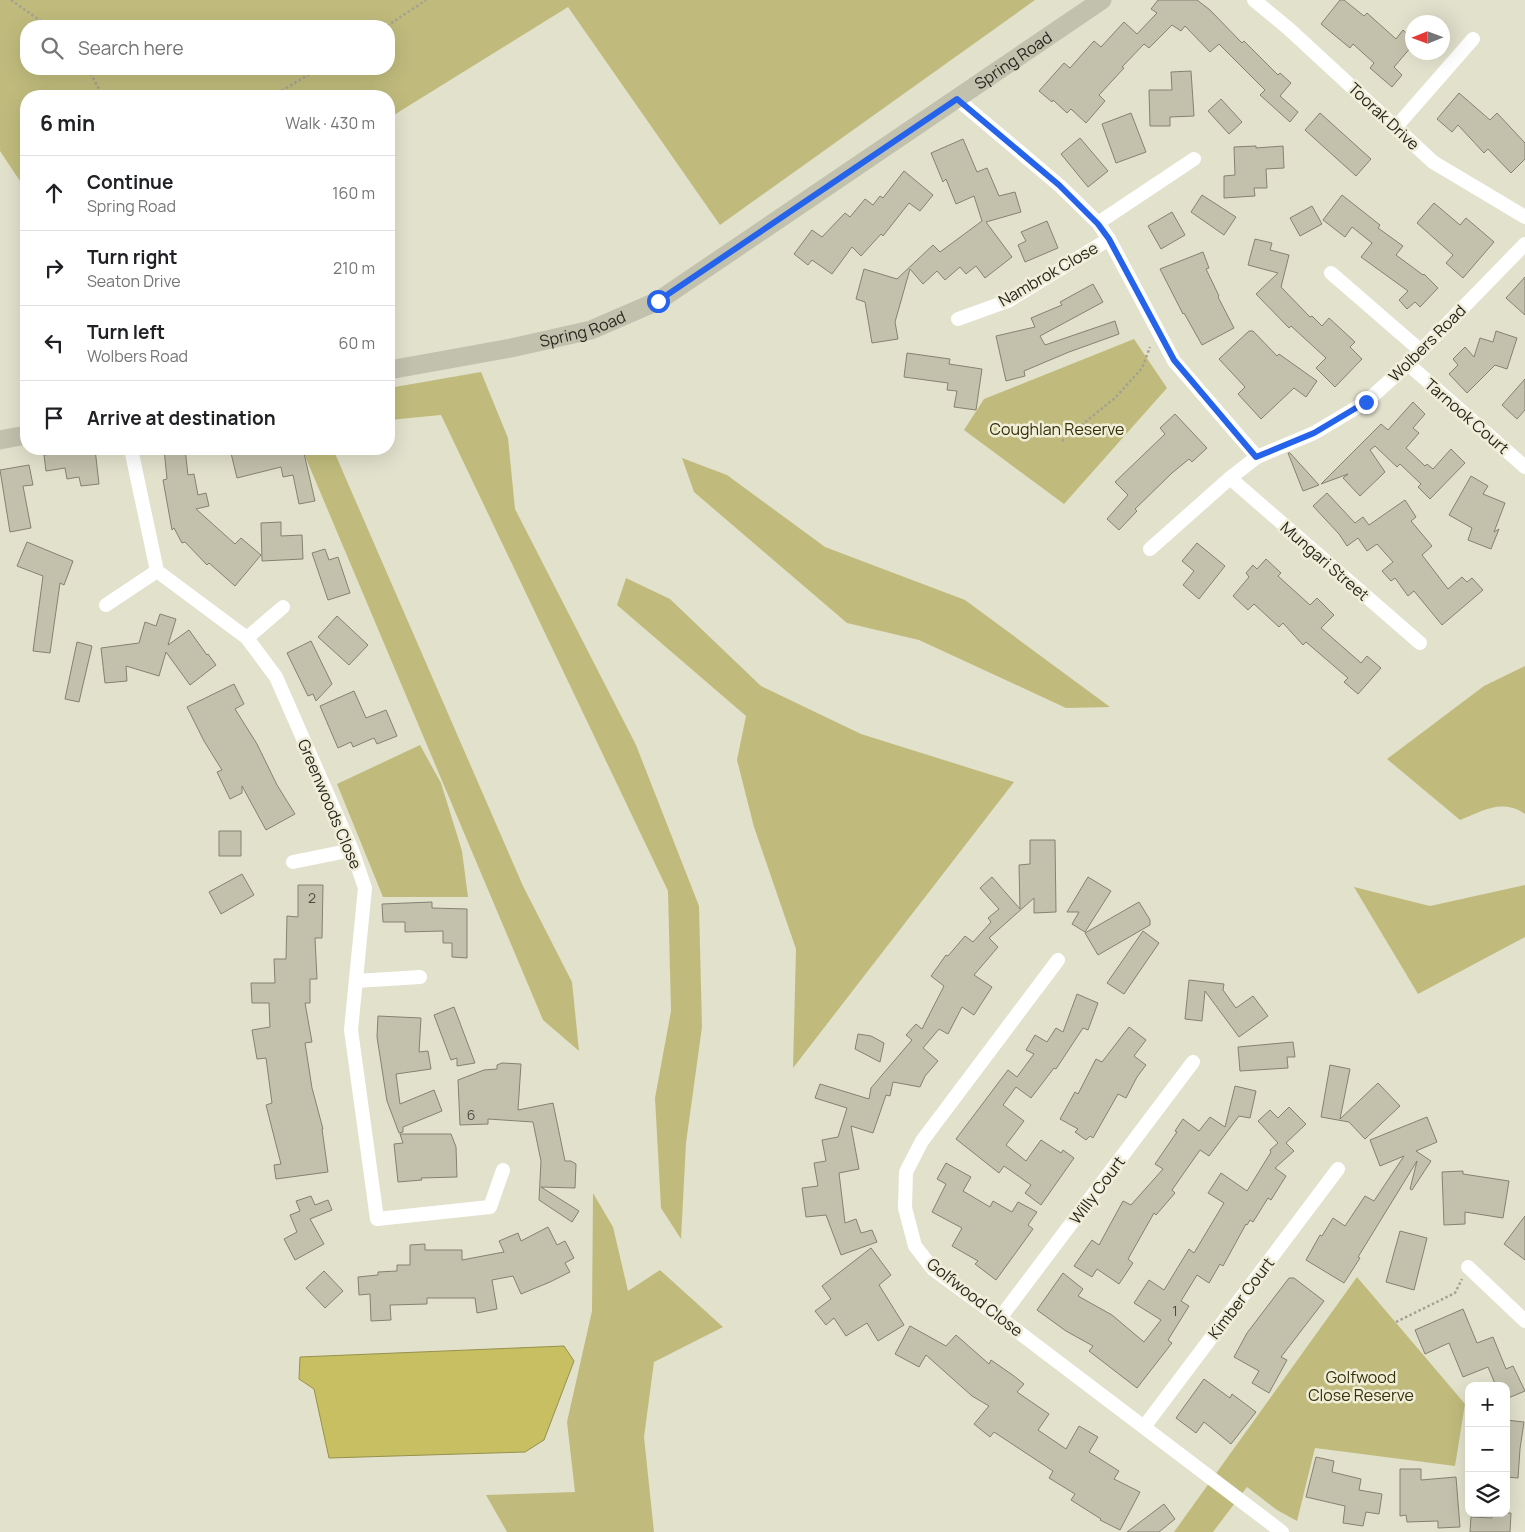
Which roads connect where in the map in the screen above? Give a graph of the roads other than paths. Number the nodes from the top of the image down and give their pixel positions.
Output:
1 (1102, 0) edge
2 (1254, 0) edge
3 (1473, 39) dead end
4 (957, 99) junction
5 (1396, 127) junction
6 (1194, 159) dead end
7 (1525, 217) edge
8 (1098, 224) junction
9 (1109, 239) junction
10 (1525, 244) edge
11 (1331, 273) dead end
12 (958, 319) dead end
13 (1421, 351) junction
14 (1408, 364) junction
15 (395, 369) edge
16 (20, 436) edge
17 (0, 440) edge
18 (132, 455) edge
19 (1256, 457) junction
20 (1525, 468) edge
21 (1230, 478) junction
22 (1150, 549) dead end
23 (157, 571) junction
24 (106, 605) dead end
25 (283, 607) dead end
26 (247, 638) junction
27 (1420, 643) dead end
28 (352, 850) junction
29 (293, 862) dead end
30 (1058, 960) dead end
31 (420, 977) dead end
32 (356, 981) junction
33 (1193, 1062) dead end
34 (1338, 1168) dead end
35 (503, 1170) dead end
36 (1468, 1267) road end
37 (1000, 1318) junction
38 (1525, 1321) edge
39 (1144, 1427) junction
40 (1282, 1532) edge

1 - 4 main road, Spring Road
2 - 5 street, Toorak Drive
3 - 5 street
4 - 8 street
4 - 15 main road, Spring Road
5 - 7 street, Toorak Drive
6 - 8 street
8 - 9 street
9 - 12 street, Nambrok Close
9 - 19 street
10 - 13 street, Wolbers Road
11 - 13 street
13 - 14 street, Wolbers Road
14 - 19 street, Wolbers Road
14 - 20 street, Tarnook Court
16 - 17 main road
18 - 23 street
19 - 21 street, Wolbers Road
21 - 22 street, Wolbers Road
21 - 27 street, Mungari Street
23 - 24 street
23 - 26 street, Greenwoods Close
25 - 26 street
26 - 28 street, Greenwoods Close
28 - 29 street
28 - 32 street, Greenwoods Close
30 - 37 street, Golfwood Close
31 - 32 street
32 - 35 street, Greenwoods Close
33 - 37 street, Willy Court
34 - 39 street, Kimber Court
36 - 38 street
37 - 39 street, Golfwood Close
39 - 40 street, Golfwood Close

